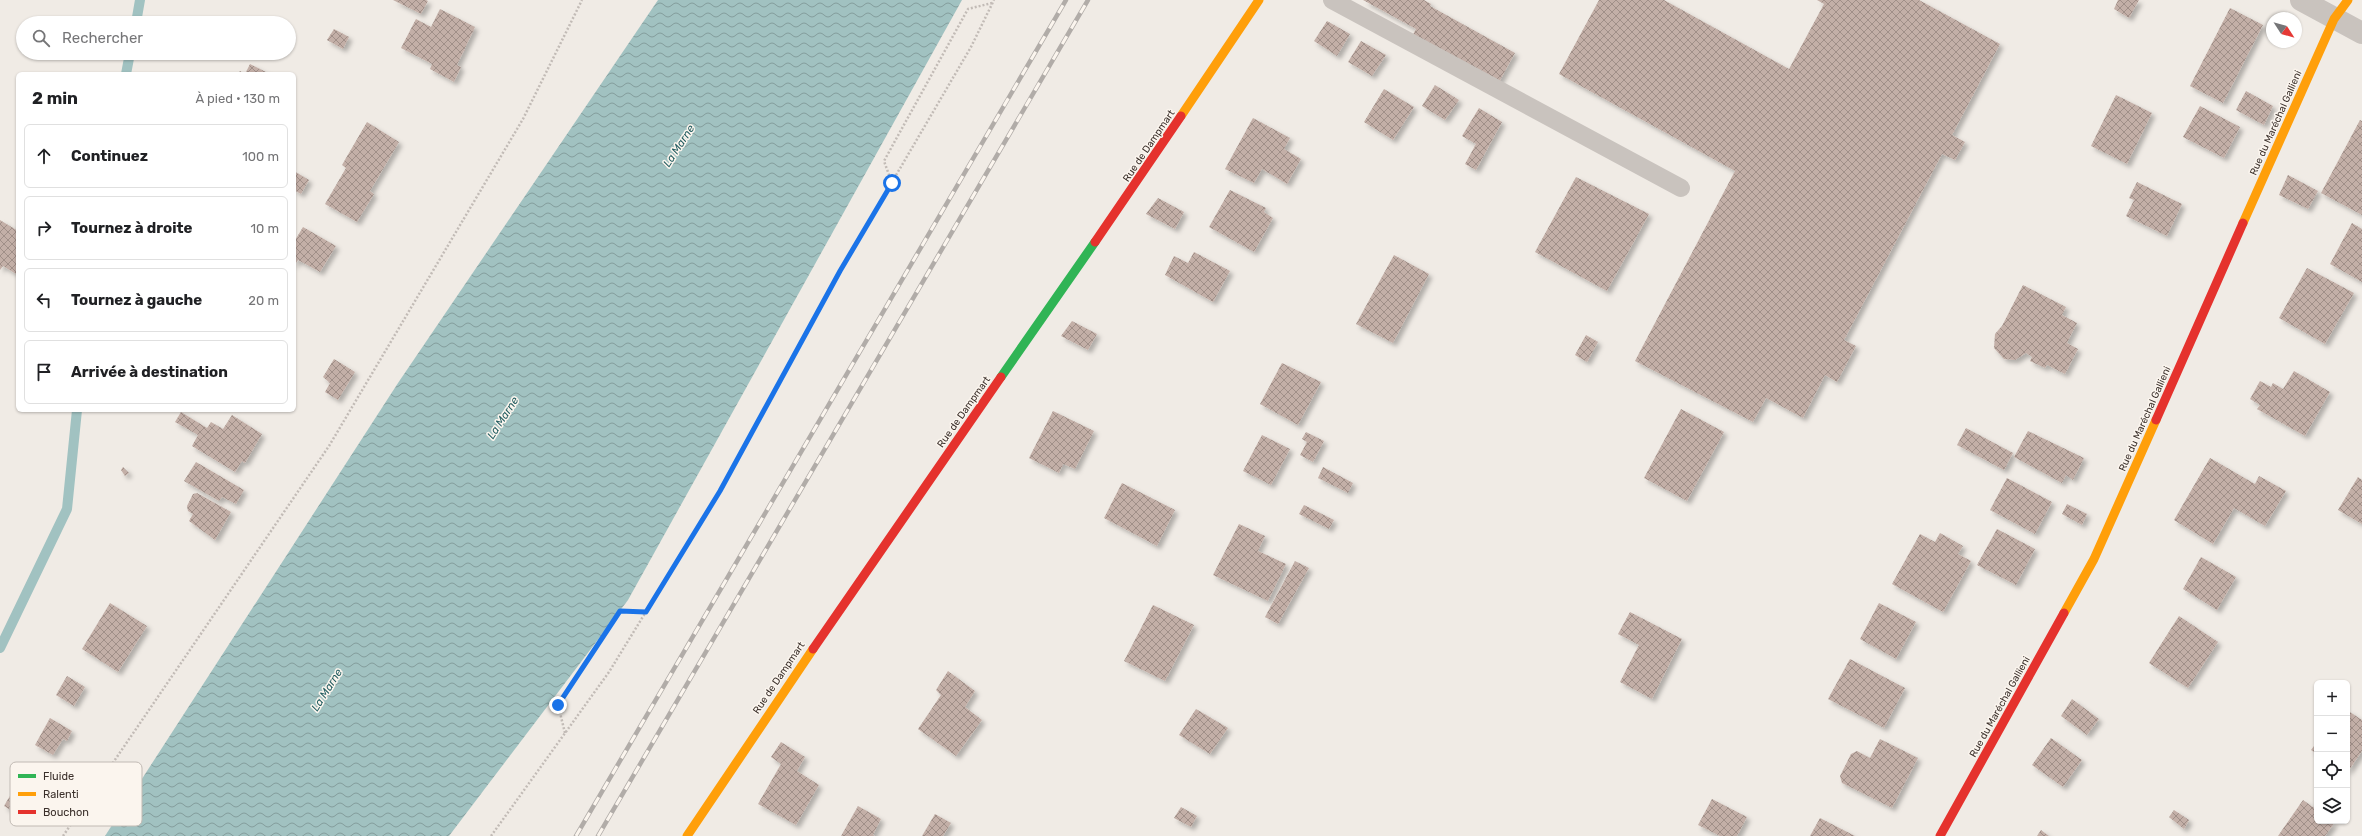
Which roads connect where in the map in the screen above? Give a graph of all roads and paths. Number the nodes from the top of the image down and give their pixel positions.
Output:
1 (582, 0) edge
2 (1259, 0) edge
3 (1332, 0) edge
4 (2301, 0) edge
5 (2348, 0) edge
6 (994, 2) edge
7 (2334, 19) junction
8 (2362, 33) edge
9 (892, 183) junction
10 (1681, 188) dead end
11 (646, 612) junction
12 (565, 733) junction
13 (113, 762) edge
14 (70, 826) edge
15 (63, 836) edge
16 (491, 836) edge
17 (687, 836) edge
18 (1940, 836) edge

1 - 13 path
2 - 17 street, Rue de Dampmart
3 - 10 lane
4 - 7 street
5 - 7 street, Rue du Maréchal Gallieni
6 - 9 path
6 - 9 path
7 - 8 street
7 - 18 street, Rue du Maréchal Gallieni
9 - 11 path
11 - 12 path
11 - 12 path
12 - 16 path
14 - 15 path

